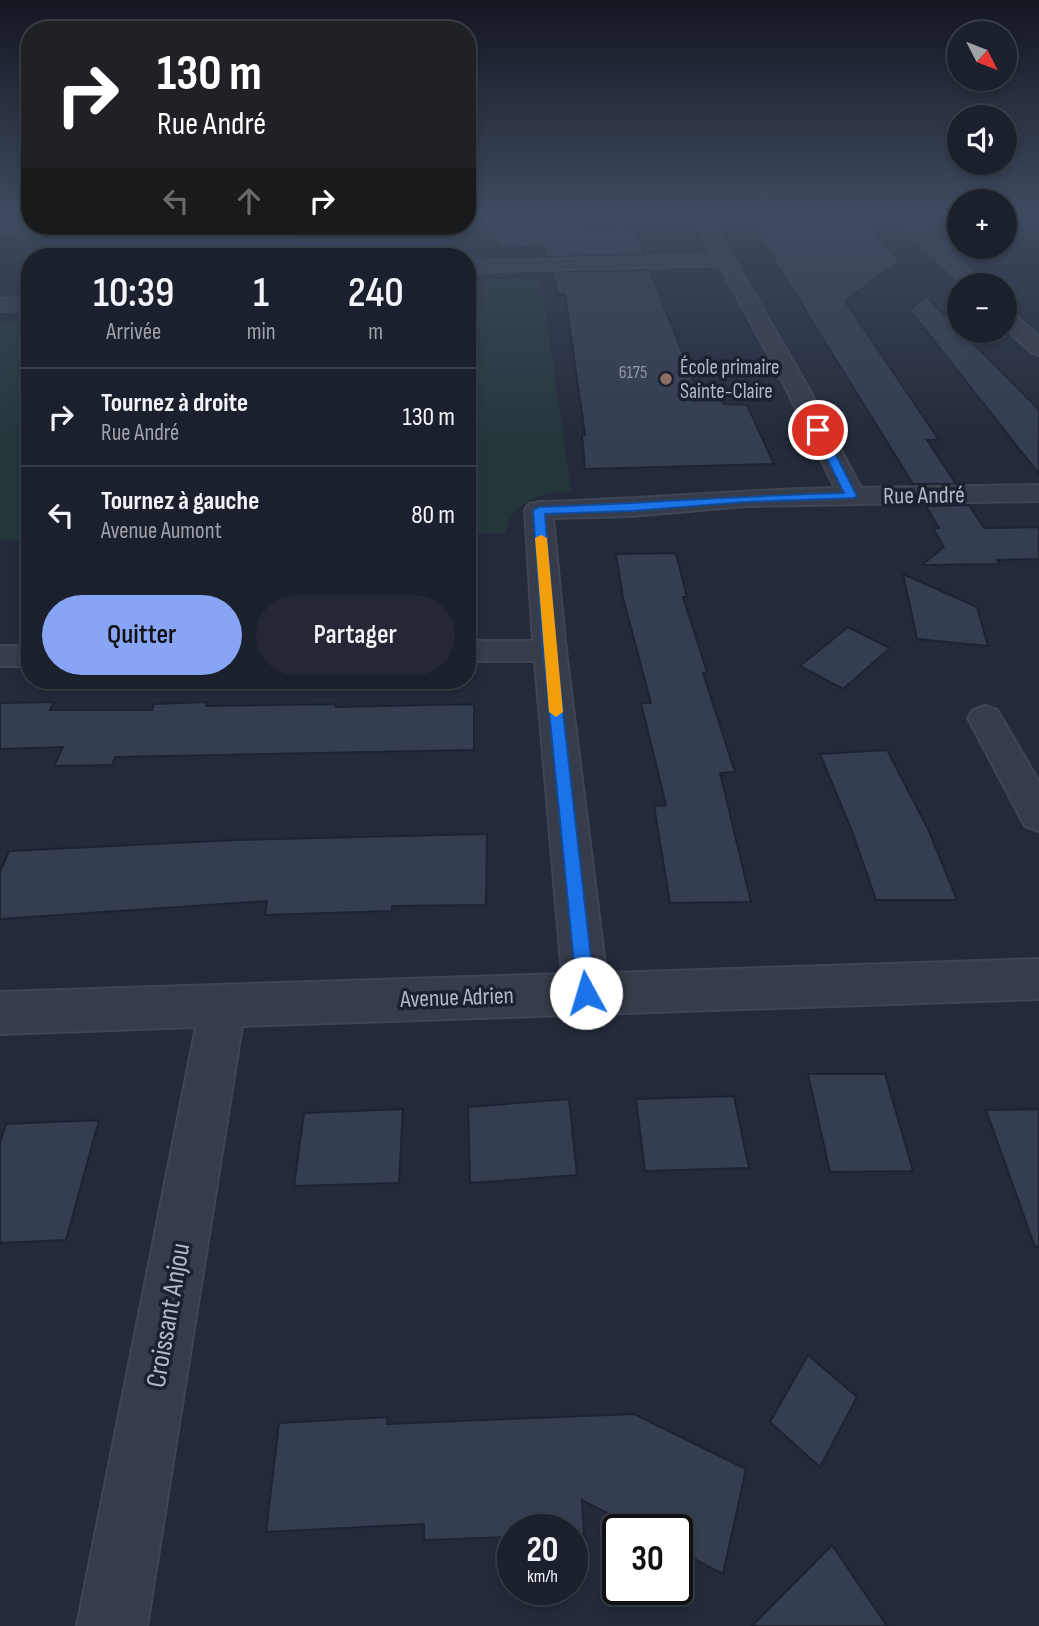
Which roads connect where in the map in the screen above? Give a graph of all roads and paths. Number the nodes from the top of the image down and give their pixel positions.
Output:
1 (739, 287) edge
2 (21, 305) edge
3 (0, 306) edge
4 (1017, 328) edge
5 (1039, 349) edge
6 (1039, 493) edge
7 (852, 496) junction
8 (550, 650) junction
9 (476, 651) edge
10 (0, 656) edge
11 (21, 656) edge
12 (985, 718) dead end
13 (1039, 816) edge
14 (1039, 979) edge
15 (586, 993) junction
16 (223, 1004) junction
17 (0, 1013) edge
18 (112, 1626) edge

1 - 7 street
2 - 3 street
4 - 5 street
6 - 7 street, Rue André
7 - 8 street, Rue André
8 - 9 street
8 - 15 street, Rue André
10 - 11 street
12 - 13 street
14 - 15 street, Avenue Adrien
15 - 16 street, Avenue Adrien
16 - 17 street, Avenue Adrien
16 - 18 street, Croissant Anjou

